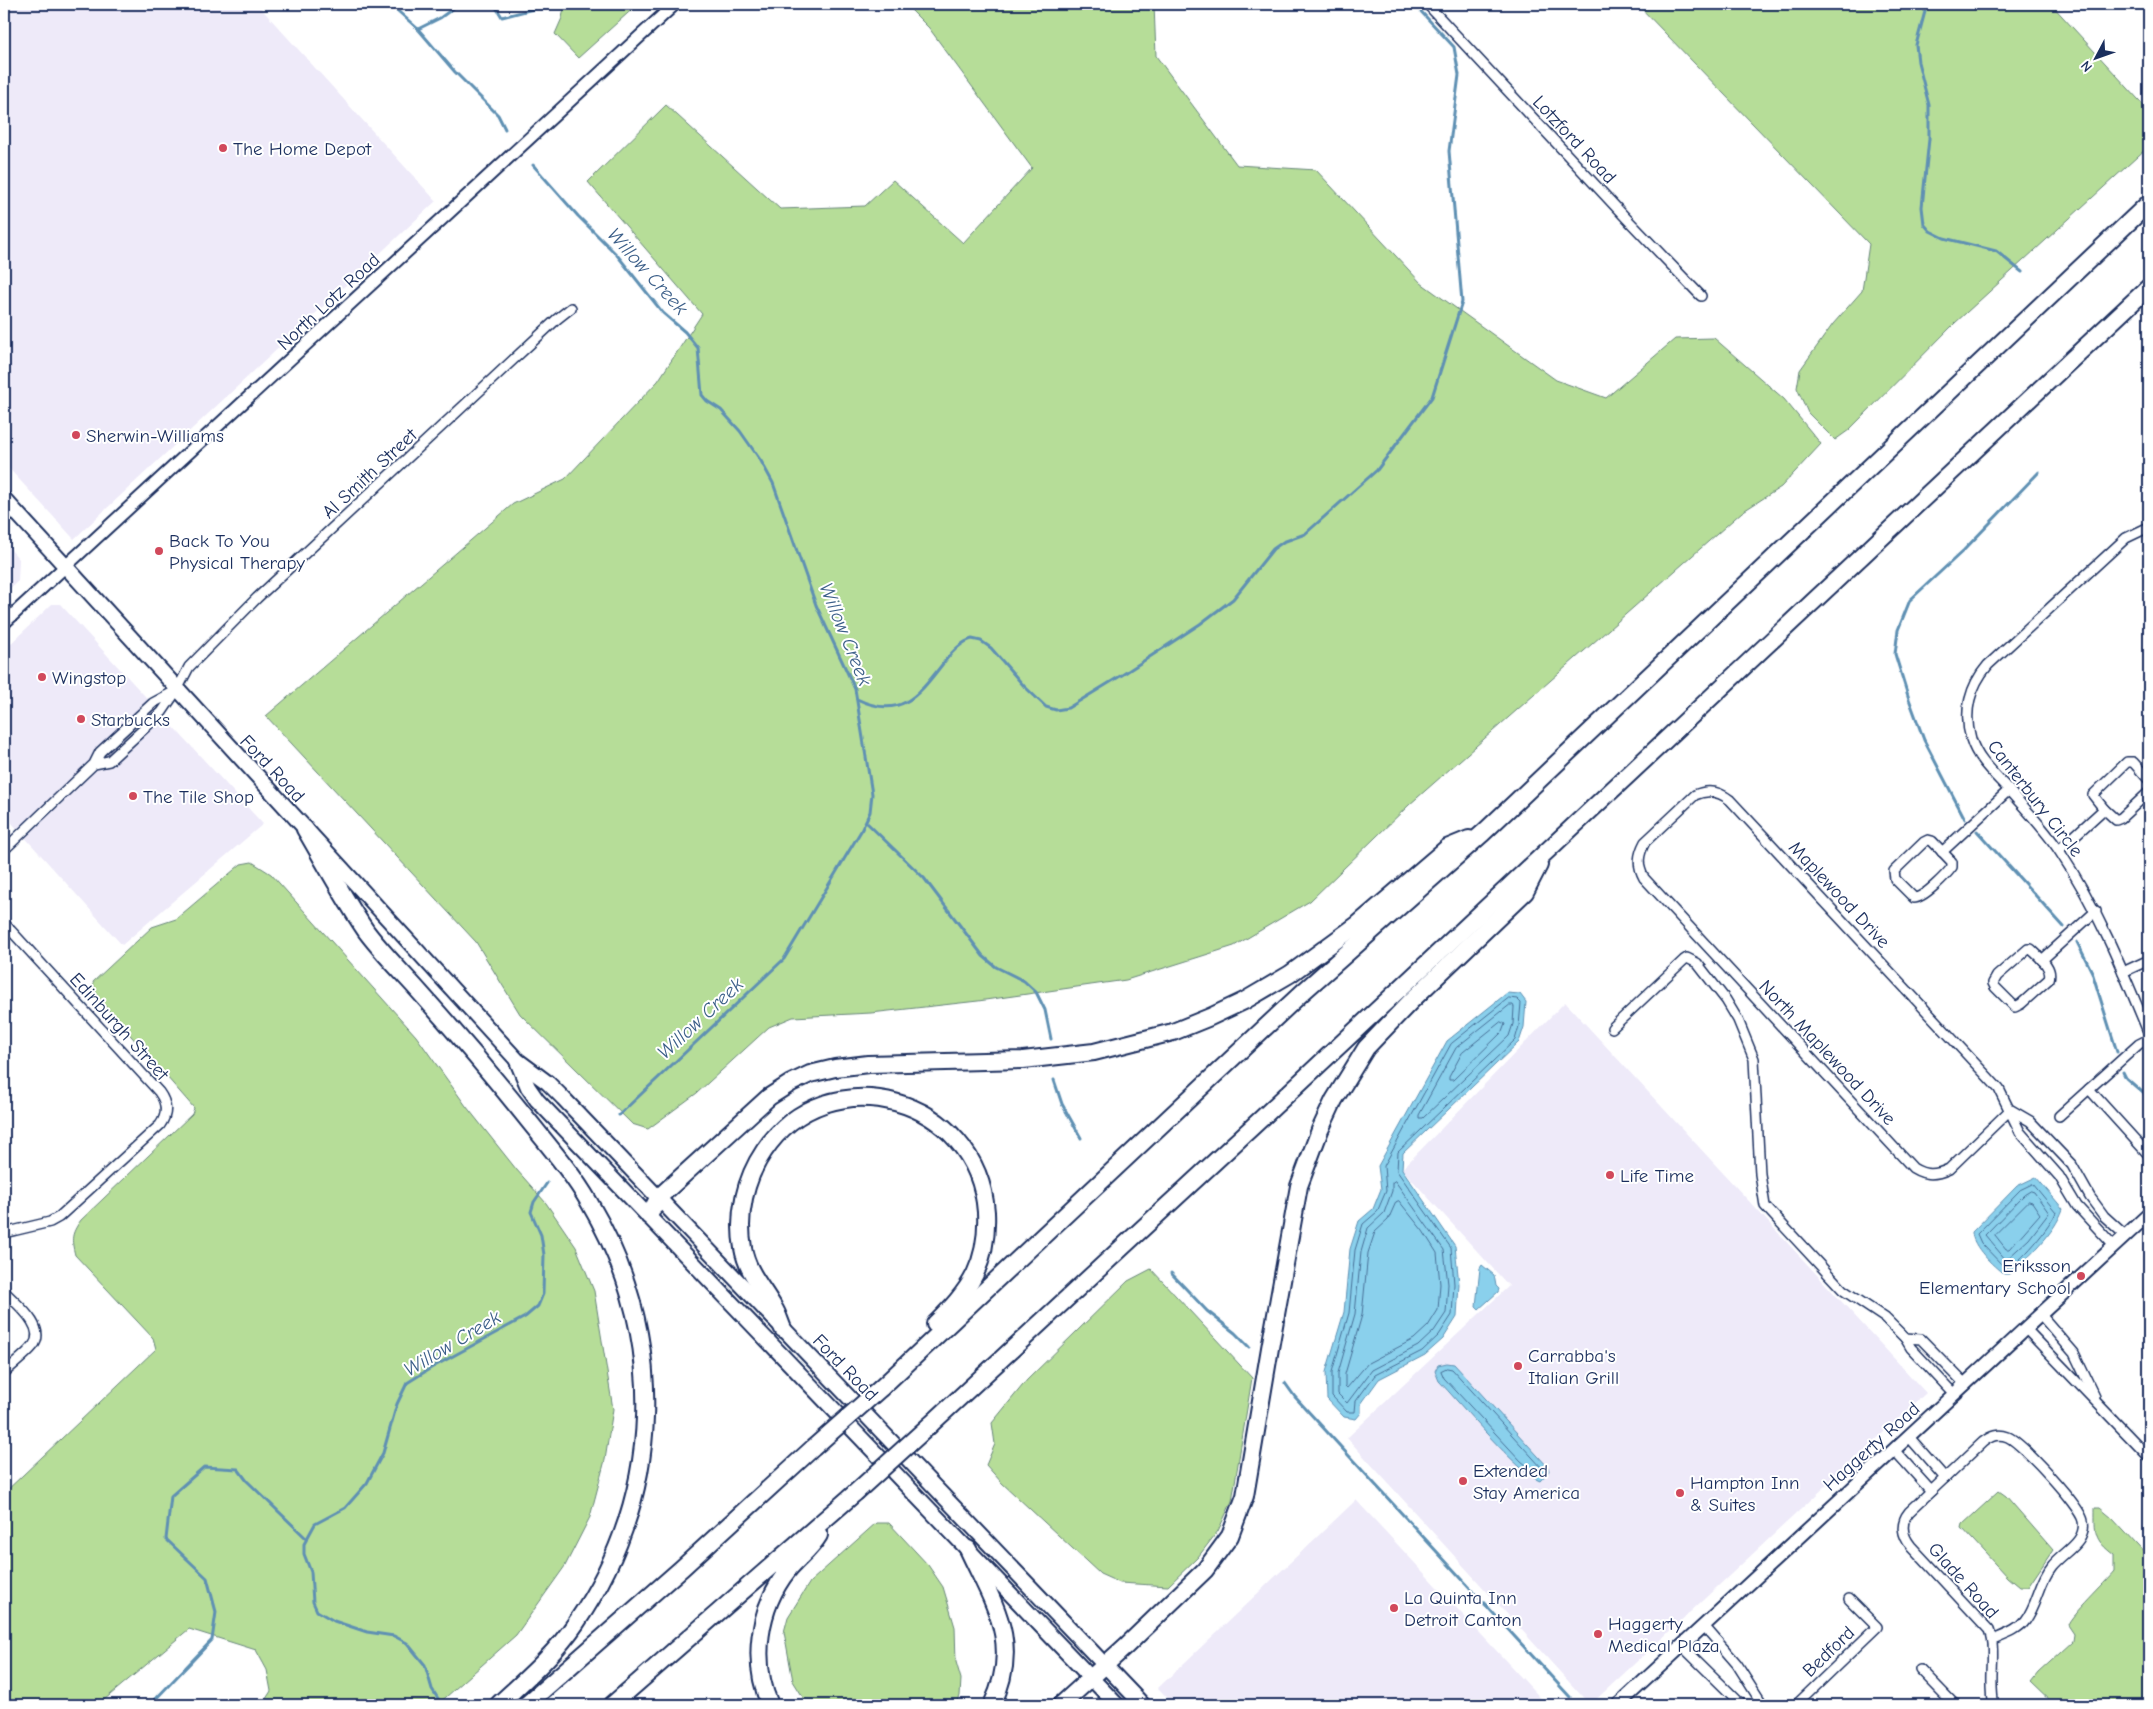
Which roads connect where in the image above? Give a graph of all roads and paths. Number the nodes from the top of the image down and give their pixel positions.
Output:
1 (675, 4) edge
2 (1427, 4) edge
3 (2149, 203) edge
4 (2149, 288) edge
5 (1700, 296) dead end
6 (570, 308) dead end
7 (4, 499) edge
8 (2149, 527) edge
9 (65, 567) junction
10 (4, 623) edge
11 (177, 690) junction
12 (94, 764) junction
13 (2149, 780) edge
14 (2009, 790) junction
15 (2149, 792) edge
16 (2104, 809) junction
17 (305, 829) junction
18 (1483, 833) junction
19 (4, 850) edge
20 (2059, 850) junction
21 (1942, 852) junction
22 (1544, 854) junction
23 (1639, 865) joint
24 (2096, 911) junction
25 (4, 923) edge
26 (2042, 960) junction
27 (2149, 960) edge
28 (2123, 972) junction
29 (1612, 1028) dead end
30 (2149, 1034) edge
31 (2149, 1038) edge
32 (517, 1060) junction
33 (2089, 1089) junction
34 (2010, 1110) junction
35 (2059, 1116) dead end
36 (2147, 1153) dead end
37 (658, 1198) junction
38 (2149, 1214) edge
39 (649, 1216) junction
40 (4, 1233) edge
41 (2126, 1236) junction
42 (2114, 1246) junction
43 (4, 1291) edge
44 (2041, 1315) junction
45 (783, 1329) junction
46 (2026, 1329) junction
47 (1905, 1338) junction
48 (4, 1373) edge
49 (896, 1374) junction
50 (1966, 1385) junction
51 (1955, 1395) junction
52 (2098, 1402) junction
53 (1909, 1437) junction
54 (1894, 1451) junction
55 (2149, 1457) edge
56 (1945, 1478) junction
57 (1931, 1491) junction
58 (831, 1516) junction
59 (968, 1549) junction
60 (1849, 1599) dead end
61 (1704, 1626) junction
62 (1992, 1640) junction
63 (1682, 1646) junction
64 (1105, 1665) junction
65 (1920, 1669) dead end
66 (1090, 1678) junction
67 (498, 1705) edge
68 (526, 1705) edge
69 (612, 1705) edge
70 (770, 1705) edge
71 (992, 1705) edge
72 (1061, 1705) edge
73 (1117, 1705) edge
74 (1143, 1705) edge
75 (1618, 1705) edge
76 (1742, 1705) edge
77 (1763, 1705) edge
78 (1796, 1705) edge
79 (1955, 1705) edge
80 (1994, 1705) edge

1 - 9 street, North Lotz Road
2 - 5 street, Lotzford Road
3 - 18 highway
4 - 22 highway
6 - 11 street, Al Smith Street
7 - 9 main road, Ford Road
8 - 14 street, Canterbury Circle
9 - 10 street, North Lotz Road
9 - 11 main road, Ford Road
11 - 12 street
11 - 12 street, Al Smith Street
11 - 17 main road, Ford Road
12 - 19 street
13 - 16 street
14 - 20 street, Canterbury Circle
14 - 21 street
15 - 16 street
16 - 20 street
17 - 32 main road, Ford Road
17 - 67 highway
18 - 37 highway
18 - 49 highway
20 - 24 street, Canterbury Circle
21 - 21 street
22 - 58 highway, bridge
22 - 64 highway
23 - 34 street, North Maplewood Drive
23 - 34 street, Maplewood Drive
24 - 26 street
24 - 28 street, Canterbury Circle
25 - 40 street, Edinburgh Street
26 - 26 street
27 - 28 street
28 - 30 street, Canterbury Circle
29 - 47 street
31 - 33 street
32 - 37 main road, Ford Road
32 - 39 main road, Ford Road
33 - 35 street
33 - 36 street
34 - 41 street, Maplewood Drive
34 - 42 street, Maplewood Drive
37 - 39 highway
37 - 45 main road, Ford Road
38 - 41 main road, Haggerty Road
39 - 59 main road, Ford Road
41 - 42 main road, Haggerty Road
42 - 44 main road, Haggerty Road
43 - 48 street
44 - 46 main road, Haggerty Road
44 - 52 street
45 - 49 highway
45 - 64 main road, Ford Road
46 - 50 main road, Haggerty Road
46 - 52 street
47 - 50 street
47 - 51 street
49 - 68 highway, bridge
50 - 51 main road, Haggerty Road
51 - 53 main road, Haggerty Road
52 - 55 street
53 - 54 main road, Haggerty Road
53 - 56 street
54 - 57 street
54 - 61 main road, Haggerty Road
56 - 57 street, Glade Road
56 - 62 street, Glade Road
57 - 62 street, Glade Road
58 - 69 highway
58 - 70 highway
59 - 66 main road, Ford Road
59 - 71 highway
60 - 78 street, Bedford
61 - 63 main road, Haggerty Road
61 - 77 street
62 - 80 street, Glade Road
63 - 75 main road, Haggerty Road
63 - 76 street
64 - 66 highway
64 - 74 main road, Ford Road
65 - 79 street
66 - 72 highway
66 - 73 main road, Ford Road

